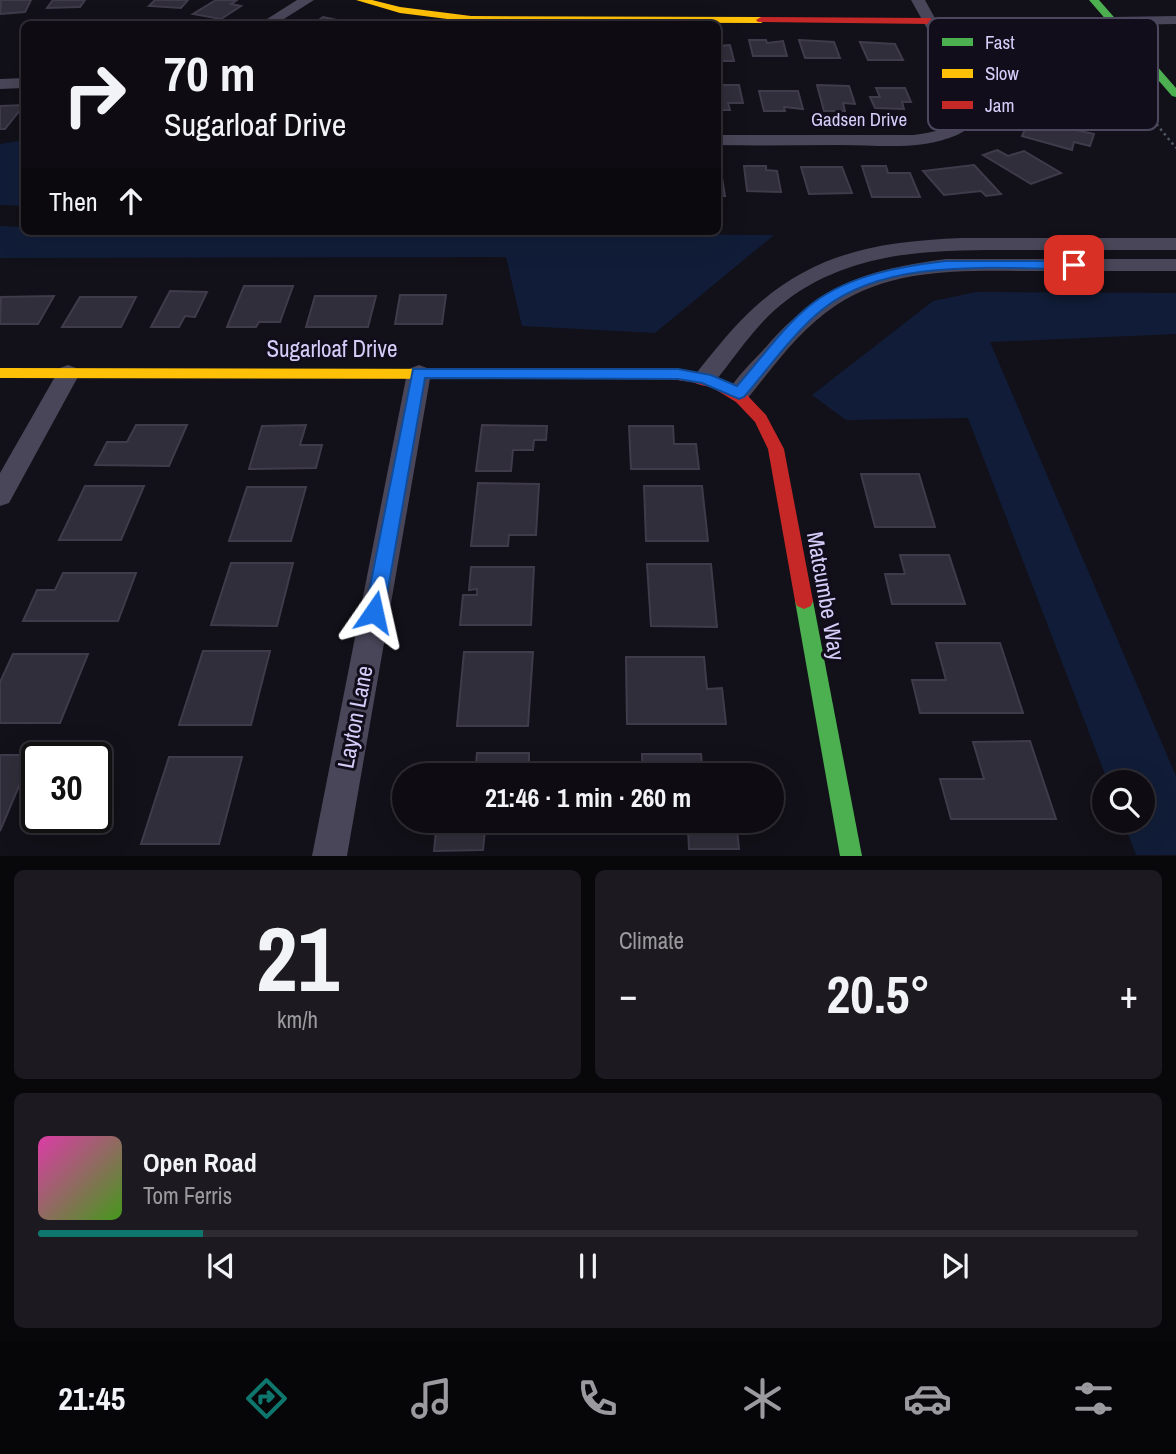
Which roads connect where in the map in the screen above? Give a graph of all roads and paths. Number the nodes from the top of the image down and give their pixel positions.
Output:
1 (307, 0) edge
2 (361, 0) edge
3 (927, 14) edge
4 (1107, 14) edge
5 (981, 18) edge
6 (1153, 18) edge
7 (1158, 18) edge
8 (1176, 20) edge
9 (270, 21) edge
10 (1158, 73) edge
11 (21, 83) edge
12 (0, 84) edge
13 (1176, 94) edge
14 (1158, 126) edge
15 (952, 130) edge
16 (721, 140) edge
17 (1176, 148) edge
18 (1176, 244) edge
19 (1176, 265) edge
20 (0, 373) edge
21 (68, 373) junction
22 (419, 373) junction
23 (705, 378) junction
24 (739, 393) junction
25 (0, 496) edge
26 (329, 856) edge
27 (851, 856) edge

1 - 9 street
2 - 3 street
3 - 4 street
3 - 5 street
4 - 6 street
7 - 8 street
10 - 13 street
11 - 12 street
14 - 17 path
15 - 16 street, Gadsen Drive
18 - 23 street
19 - 24 street
20 - 21 street, Sugarloaf Drive
21 - 22 street, Sugarloaf Drive
21 - 25 street
22 - 23 street, Sugarloaf Drive
22 - 26 street, Layton Lane
23 - 24 street, Matcumbe Way
24 - 27 street, Matcumbe Way

